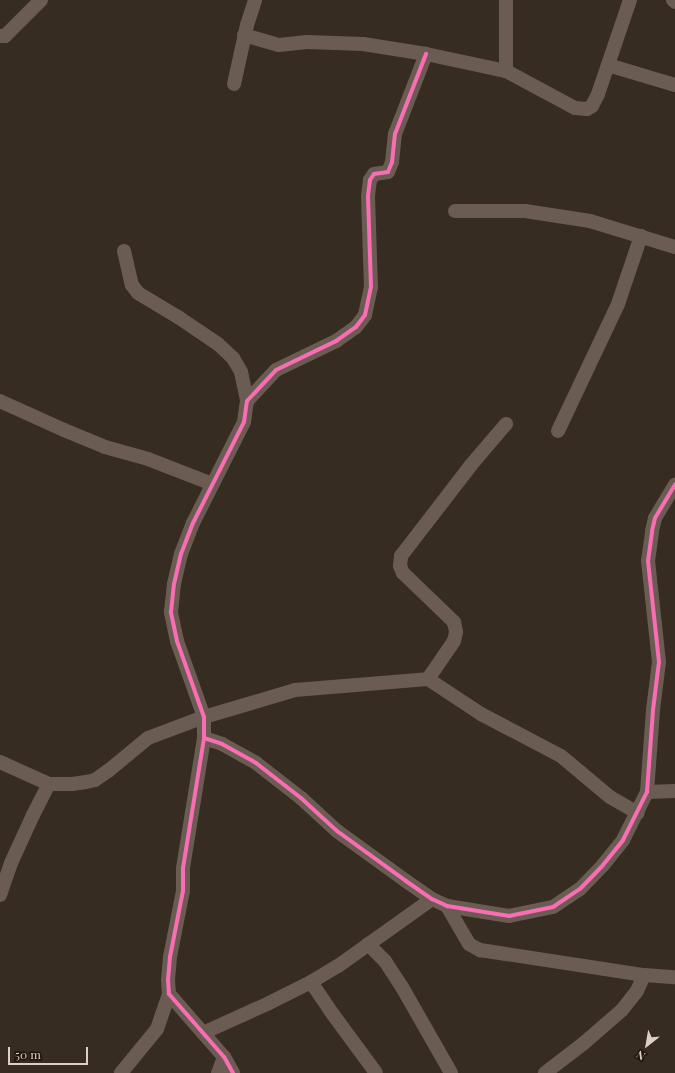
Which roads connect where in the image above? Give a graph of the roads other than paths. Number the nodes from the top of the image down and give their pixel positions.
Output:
1 (41, 0) edge
2 (255, 0) edge
3 (506, 0) edge
4 (630, 0) edge
5 (244, 35) junction
6 (0, 36) edge
7 (426, 54) junction
8 (608, 65) junction
9 (506, 70) junction
10 (234, 84) dead end
11 (675, 85) edge
12 (455, 211) dead end
13 (641, 236) junction
14 (675, 248) edge
15 (124, 251) dead end
16 (247, 400) junction
17 (0, 401) edge
18 (506, 424) dead end
19 (558, 430) dead end
20 (212, 484) junction
21 (675, 485) edge
22 (428, 678) junction
23 (204, 717) junction
24 (204, 738) junction
25 (0, 762) edge
26 (49, 784) junction
27 (675, 791) edge
28 (648, 792) junction
29 (638, 813) junction
30 (0, 895) edge
31 (432, 899) junction
32 (447, 906) junction
33 (368, 944) junction
34 (644, 975) junction
35 (675, 977) edge
36 (311, 982) junction
37 (169, 994) junction
38 (203, 1033) junction
39 (224, 1057) junction
40 (121, 1073) edge
41 (218, 1073) edge
42 (233, 1073) edge
43 (376, 1073) edge
44 (451, 1073) edge
45 (545, 1073) edge

1 - 6 street
2 - 5 street
3 - 9 street
4 - 8 street
5 - 7 street
5 - 10 street
7 - 9 street
7 - 16 street
8 - 9 street
8 - 11 street
12 - 13 street
13 - 14 street
13 - 19 street
15 - 16 street
16 - 20 street
17 - 20 street
18 - 22 street
20 - 23 street
21 - 28 street
22 - 23 street
22 - 29 street
23 - 24 street
23 - 26 street
24 - 31 street
24 - 37 street
25 - 26 street
26 - 30 street
27 - 28 street
28 - 29 street
29 - 32 street
31 - 32 street
31 - 33 street
32 - 34 street
33 - 36 street
33 - 44 street
34 - 35 street
34 - 45 street
36 - 38 street
36 - 43 street
37 - 38 street
37 - 40 street
38 - 39 street
39 - 41 street
39 - 42 street

